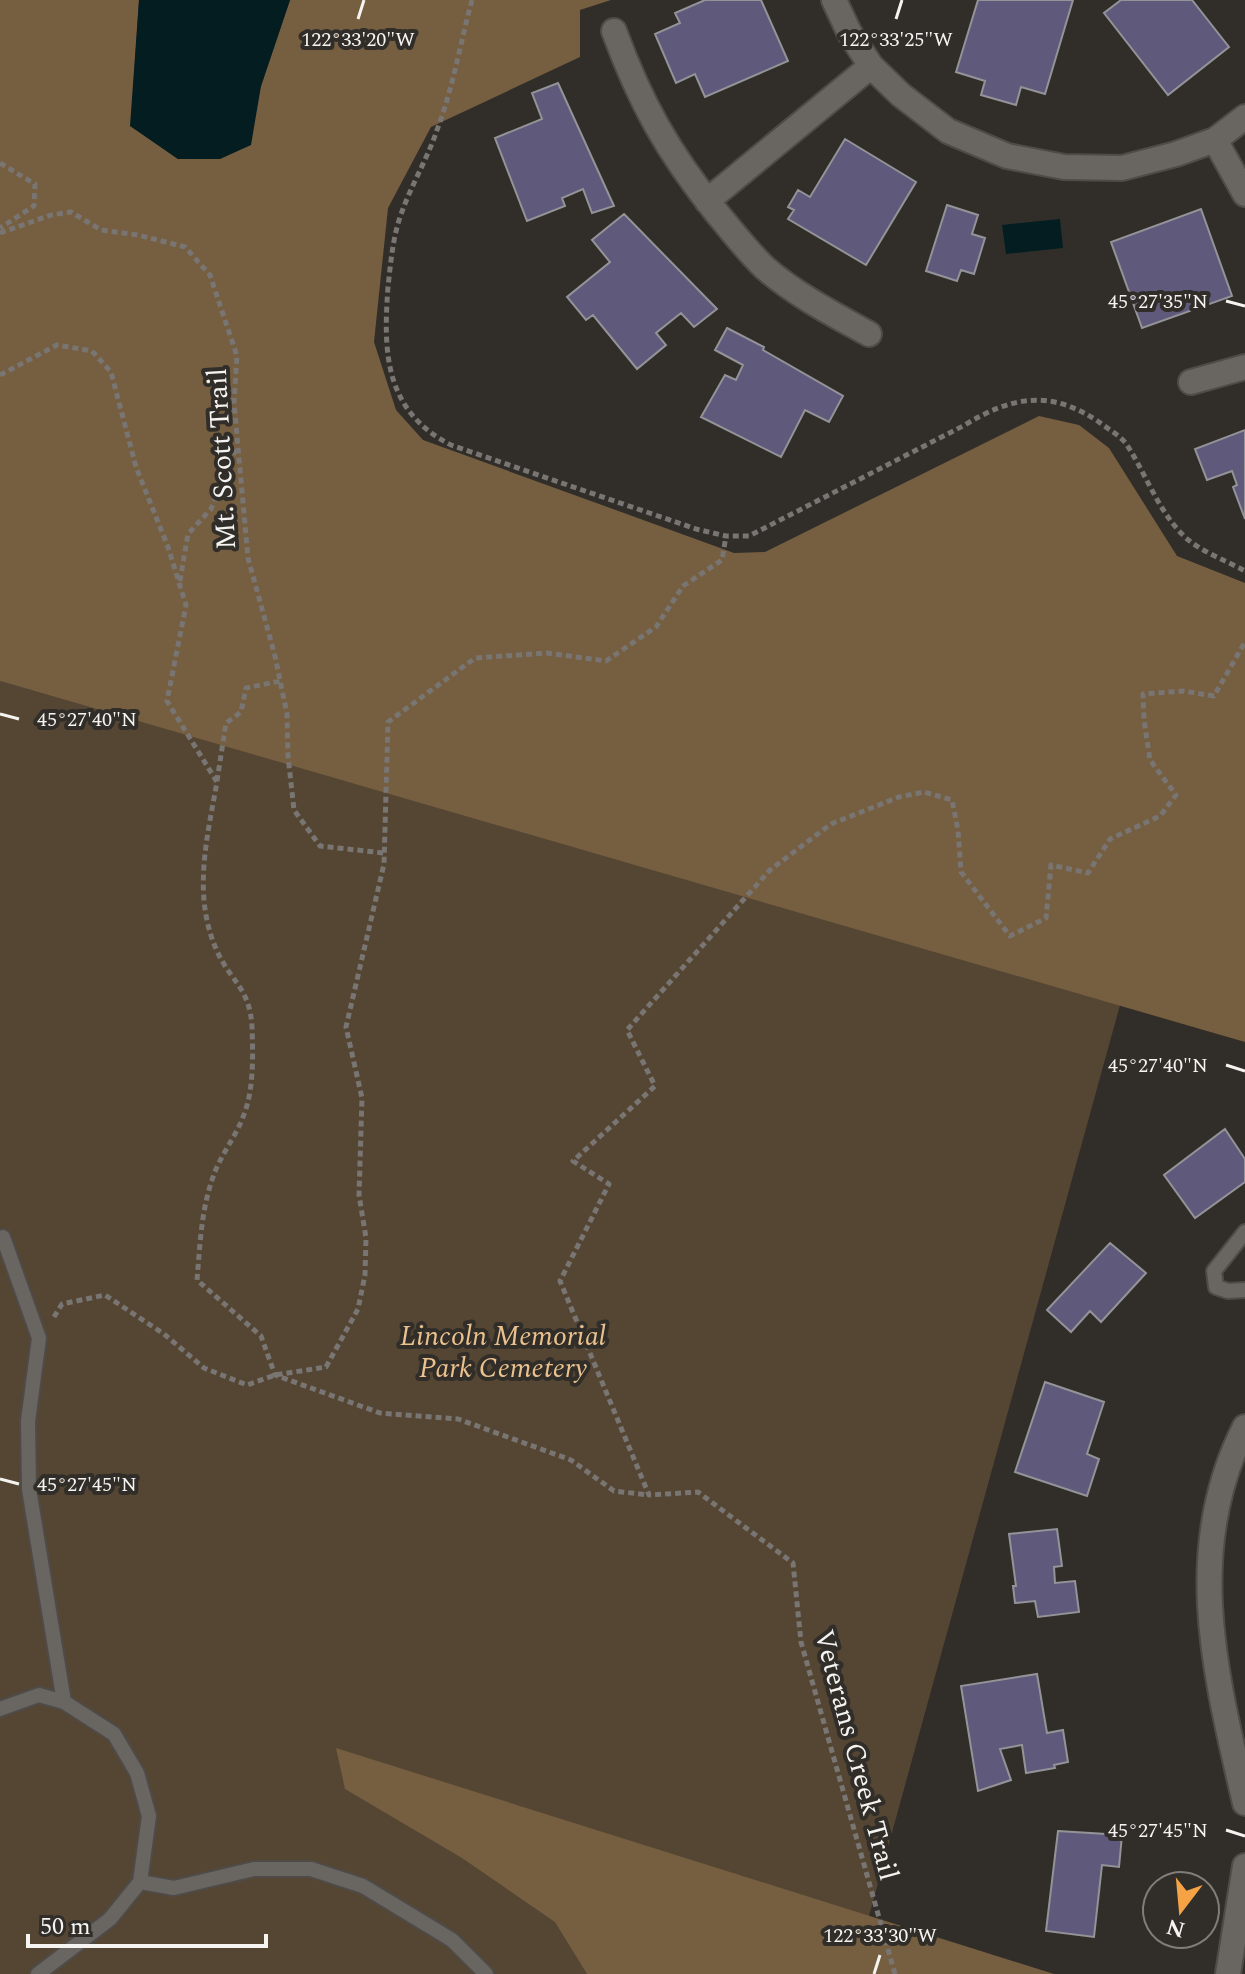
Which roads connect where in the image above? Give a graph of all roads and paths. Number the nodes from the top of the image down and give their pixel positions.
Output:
1 (472, 0) edge
2 (834, 0) edge
3 (614, 31) dead end
4 (871, 66) junction
5 (1245, 117) edge
6 (1215, 140) junction
7 (0, 163) edge
8 (1245, 194) edge
9 (707, 201) junction
10 (0, 230) edge
11 (869, 334) dead end
12 (1245, 367) edge
13 (0, 375) edge
14 (1191, 382) dead end
15 (237, 445) junction
16 (726, 536) junction
17 (1245, 571) edge
18 (179, 584) junction
19 (1245, 642) edge
20 (280, 681) junction
21 (217, 782) junction
22 (384, 853) junction
23 (1245, 1232) edge
24 (3, 1237) dead end
25 (1245, 1290) edge
26 (39, 1338) junction
27 (275, 1375) junction
28 (1245, 1427) edge
29 (649, 1495) junction
30 (64, 1702) junction
31 (0, 1709) edge
32 (1245, 1803) edge
33 (1245, 1866) edge
34 (140, 1882) junction
35 (38, 1974) edge
36 (486, 1974) edge
37 (895, 1974) edge
38 (1228, 1974) edge

1 - 16 path
2 - 4 street
3 - 9 street
4 - 6 street
4 - 9 street
5 - 6 street
6 - 8 street
7 - 10 path, Mt. Scott Trail
9 - 11 street
10 - 15 path, Mt. Scott Trail
12 - 14 street
13 - 18 path, Mt. Scott Trail
15 - 18 path
15 - 20 path, Mt. Scott Trail
16 - 17 path
16 - 22 path
18 - 21 path, Mt. Scott Trail
19 - 29 path
20 - 21 path
20 - 22 path, Mt. Scott Trail
21 - 27 path
22 - 27 path
23 - 25 lane
24 - 26 lane
26 - 27 path
26 - 30 lane
27 - 29 path
28 - 32 street
29 - 37 path, Veterans Creek Trail
30 - 31 lane
30 - 34 lane
33 - 38 street
34 - 35 lane
34 - 36 lane

